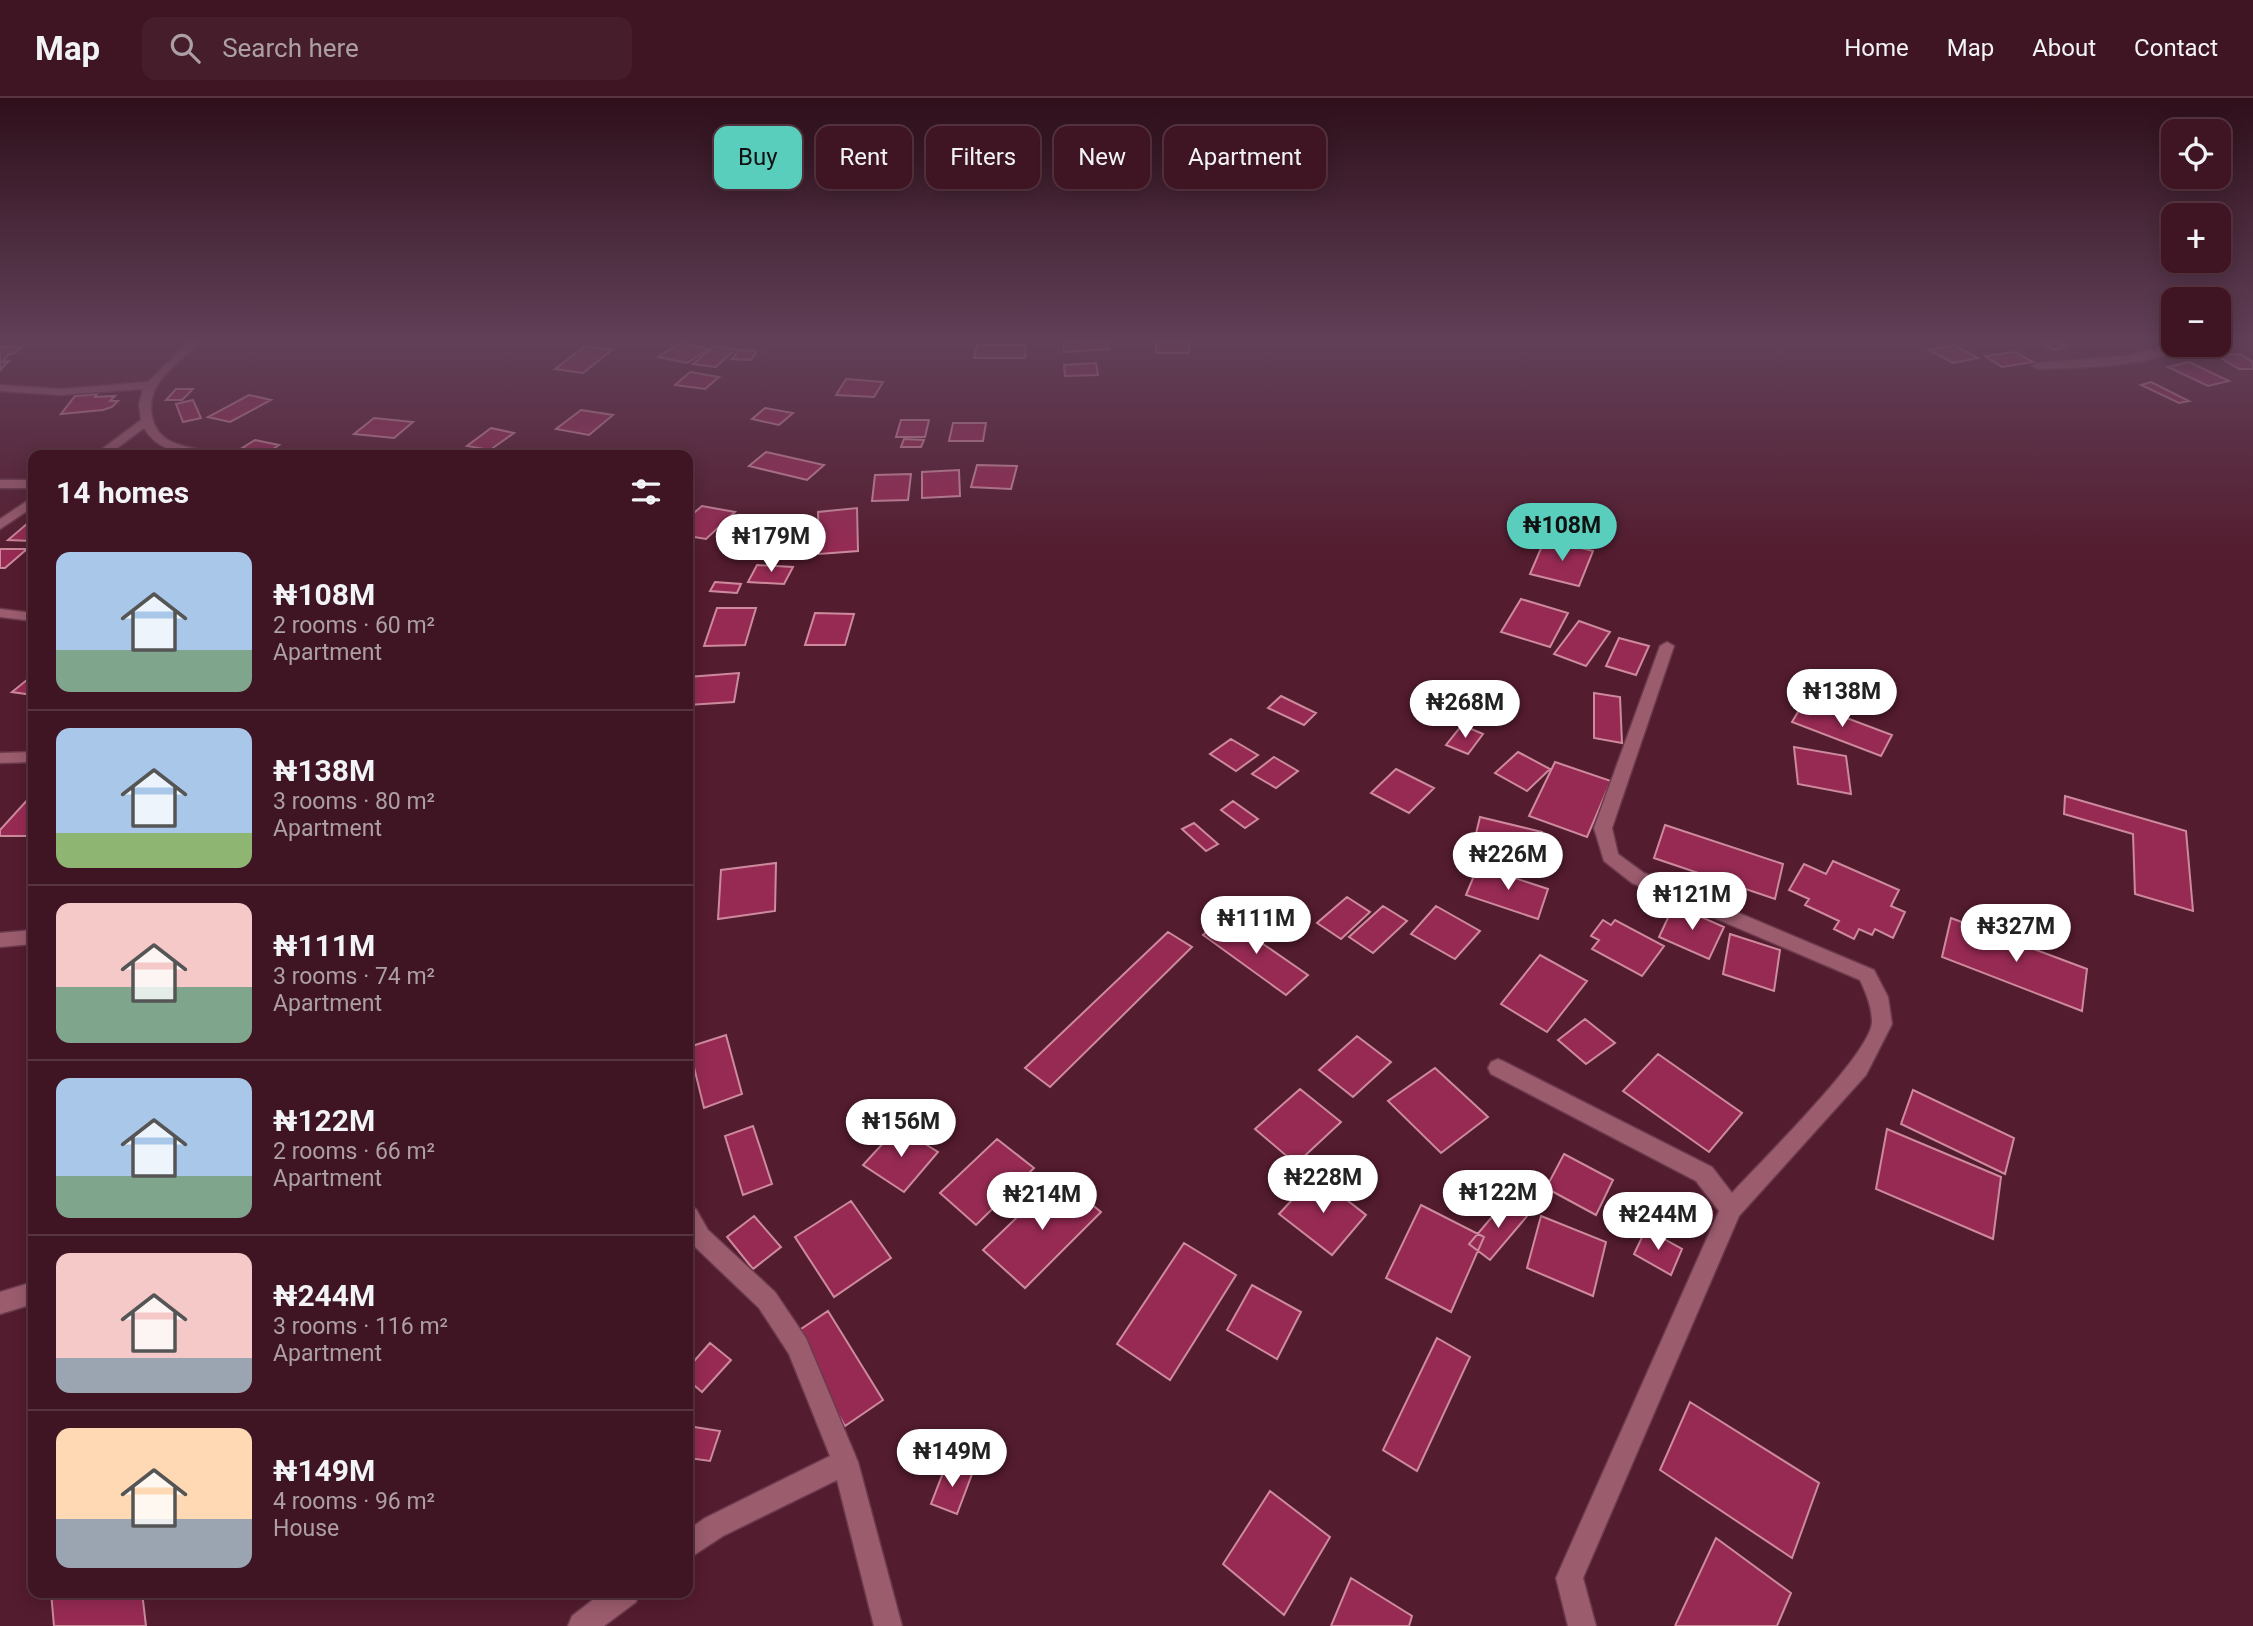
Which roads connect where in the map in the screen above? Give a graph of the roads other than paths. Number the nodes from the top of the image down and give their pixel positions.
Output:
1 (145, 413) edge
2 (145, 422) junction
3 (107, 450) edge
4 (182, 450) edge
5 (0, 484) edge
6 (28, 484) edge
7 (28, 505) edge
8 (0, 525) edge
9 (0, 613) edge
10 (28, 616) edge
11 (1667, 646) dead end
12 (28, 757) edge
13 (0, 758) edge
14 (28, 937) edge
15 (0, 940) edge
16 (1498, 1068) dead end
17 (1731, 1209) junction
18 (693, 1225) edge
19 (28, 1295) edge
20 (0, 1303) edge
21 (845, 1462) junction
22 (693, 1542) edge
23 (618, 1598) edge
24 (582, 1626) edge
25 (888, 1626) edge
26 (1582, 1626) edge

1 - 2 street
2 - 3 street
2 - 4 street
5 - 6 street
7 - 8 street
9 - 10 street
11 - 17 street
12 - 13 street
14 - 15 street
16 - 17 street
17 - 26 street
18 - 21 street
19 - 20 street
21 - 22 street
21 - 25 street
23 - 24 street

